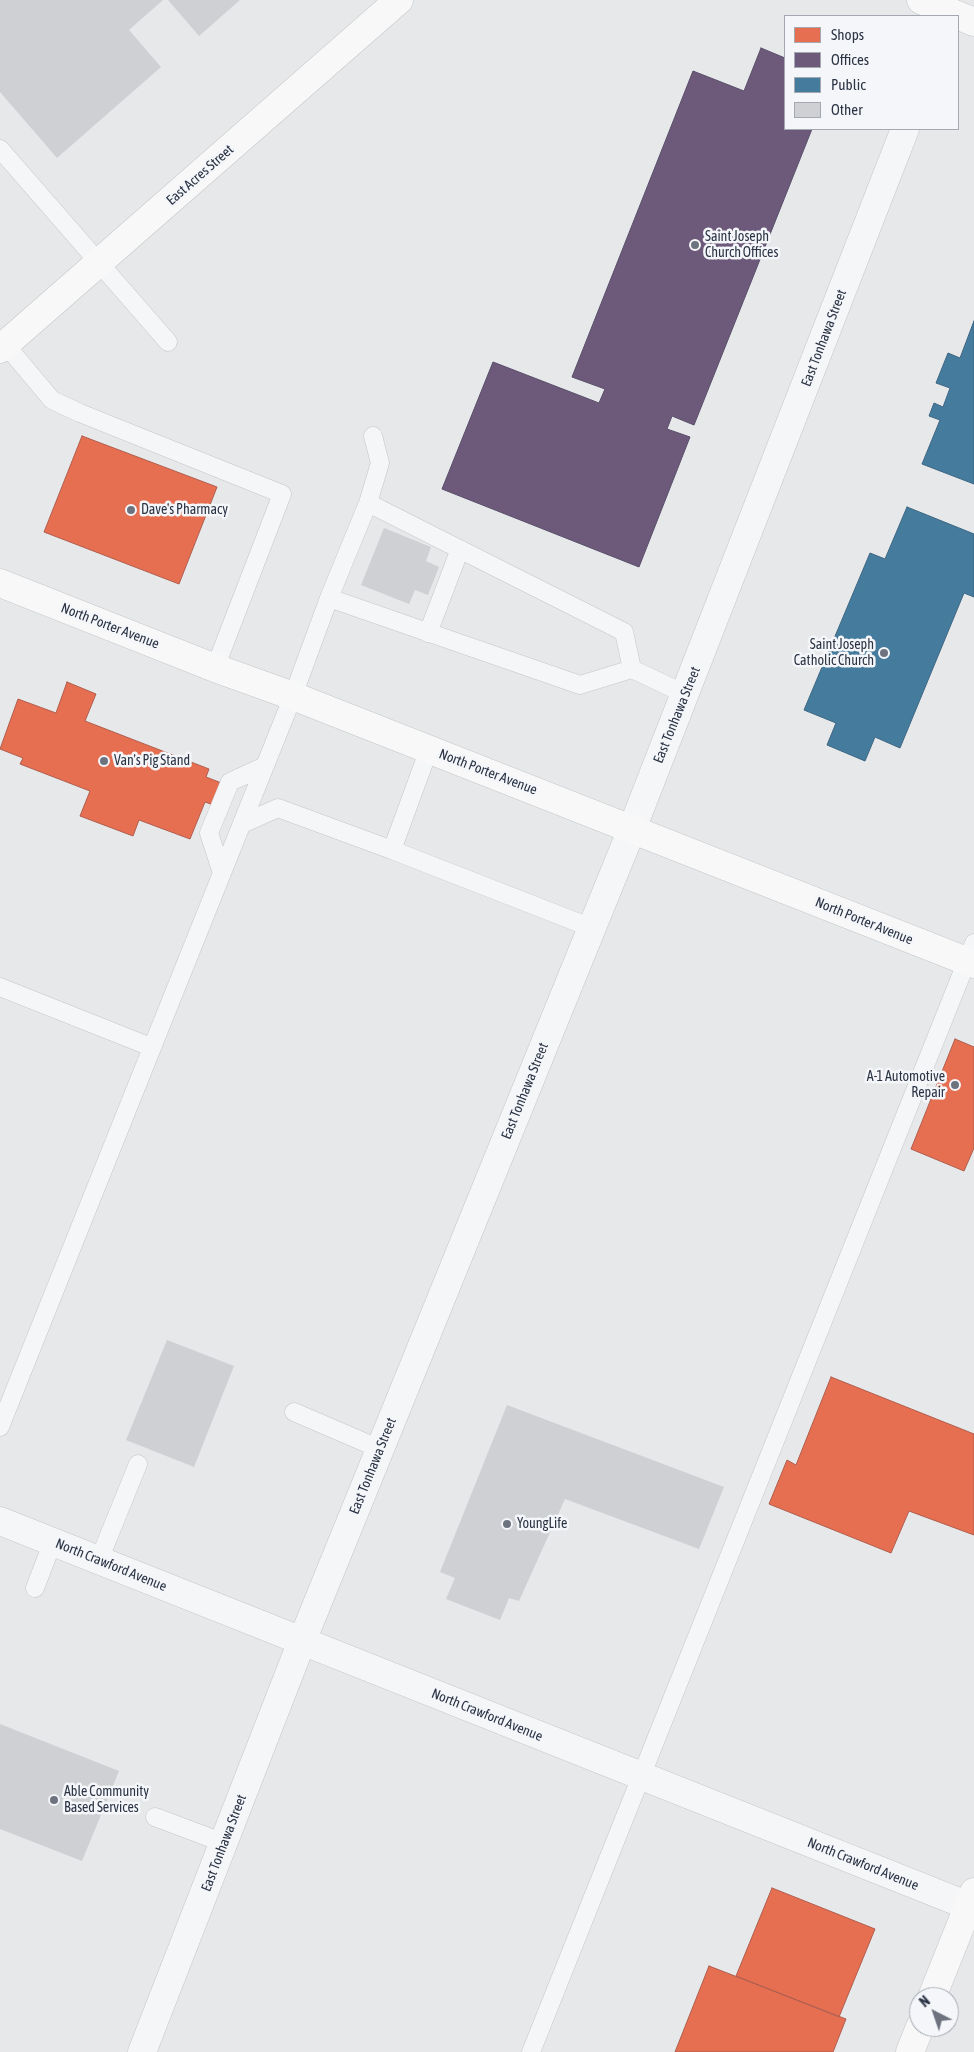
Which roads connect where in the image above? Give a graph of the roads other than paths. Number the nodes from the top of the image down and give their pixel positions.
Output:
1 (399, 0) edge
2 (921, 0) edge
3 (954, 15) edge
4 (905, 130) edge
5 (0, 149) edge
6 (100, 262) junction
7 (168, 342) dead end
8 (3, 346) edge
9 (373, 436) dead end
10 (368, 503) junction
11 (460, 549) junction
12 (0, 583) edge
13 (329, 598) junction
14 (428, 633) junction
15 (215, 668) junction
16 (632, 669) junction
17 (685, 694) junction
18 (293, 696) junction
19 (429, 749) junction
20 (265, 766) junction
21 (242, 824) junction
22 (632, 829) junction
23 (392, 850) junction
24 (222, 873) junction
25 (592, 928) junction
26 (971, 956) edge
27 (0, 987) edge
28 (151, 1047) junction
29 (294, 1412) dead end
30 (0, 1427) edge
31 (380, 1449) junction
32 (138, 1464) dead end
33 (0, 1521) edge
34 (53, 1542) junction
35 (99, 1560) junction
36 (35, 1588) dead end
37 (302, 1641) junction
38 (641, 1776) junction
39 (155, 1817) dead end
40 (224, 1843) junction
41 (972, 1902) edge
42 (936, 1987) edge
43 (916, 2037) edge
44 (142, 2052) edge
45 (531, 2052) edge
46 (910, 2052) edge

1 - 6 main road, East Acres Street
2 - 3 main road
4 - 17 street, East Tonhawa Street
5 - 6 lane
6 - 7 lane
6 - 8 main road, East Acres Street
8 - 15 lane
9 - 10 lane
10 - 11 lane
10 - 13 lane
11 - 14 lane
11 - 16 lane
12 - 15 main road, North Porter Avenue
13 - 14 lane
13 - 18 lane
14 - 16 lane
15 - 18 main road, North Porter Avenue
16 - 17 lane
17 - 22 street, East Tonhawa Street
18 - 19 main road, North Porter Avenue
18 - 20 lane
19 - 22 main road, North Porter Avenue
19 - 23 lane
20 - 21 lane
20 - 24 lane
21 - 23 lane
21 - 24 lane
22 - 25 street, East Tonhawa Street
22 - 26 main road, North Porter Avenue
23 - 25 lane
24 - 28 lane
25 - 31 street, East Tonhawa Street
26 - 38 lane
27 - 28 lane
28 - 30 lane
29 - 31 lane
31 - 37 street, East Tonhawa Street
32 - 35 lane
33 - 34 street, North Crawford Avenue
34 - 35 street, North Crawford Avenue
34 - 36 lane
35 - 37 street, North Crawford Avenue
37 - 38 street, North Crawford Avenue
37 - 40 street, East Tonhawa Street
38 - 41 street, North Crawford Avenue
38 - 45 lane
39 - 40 lane
40 - 44 street, East Tonhawa Street
41 - 42 main road
43 - 46 main road

